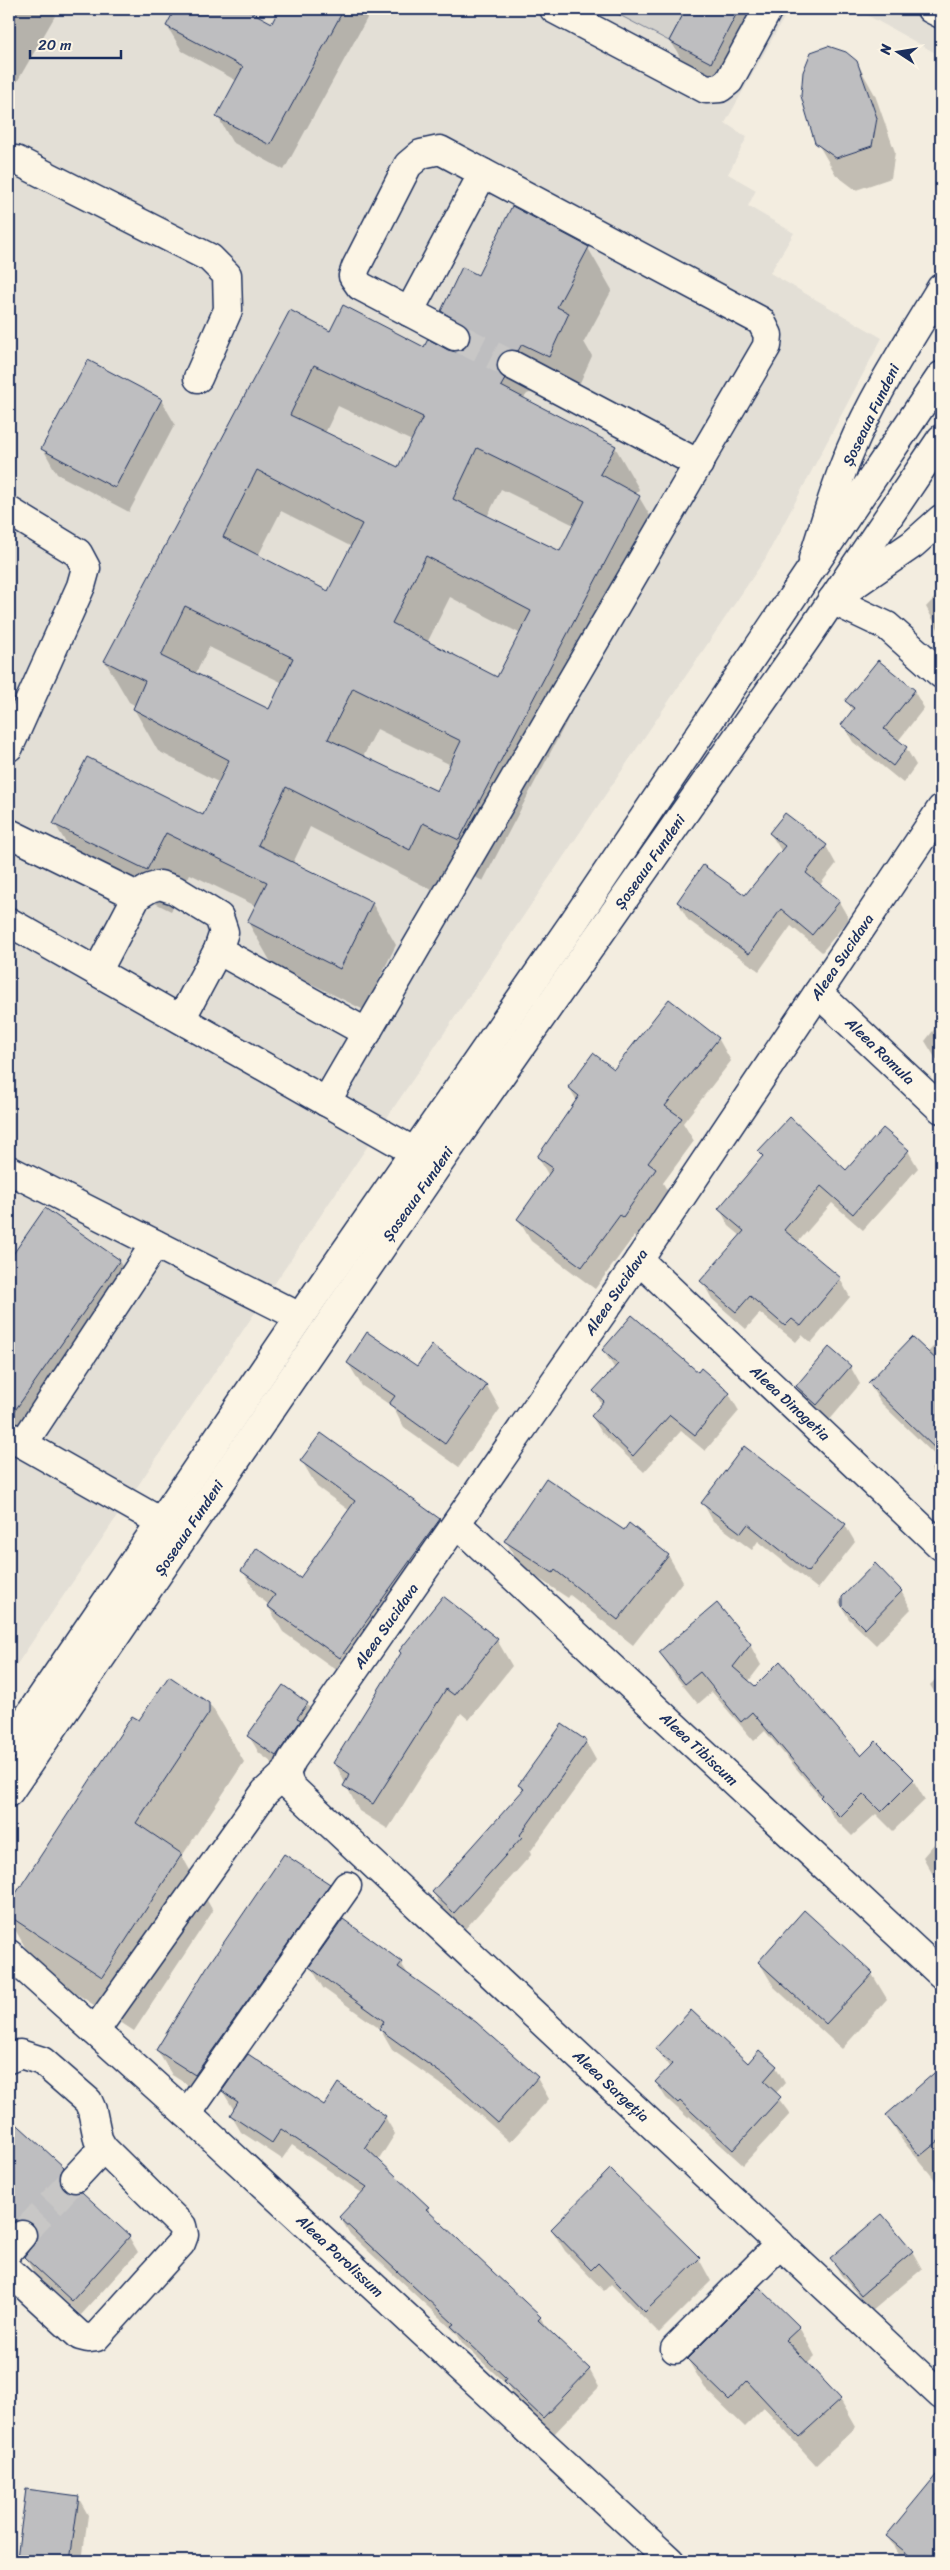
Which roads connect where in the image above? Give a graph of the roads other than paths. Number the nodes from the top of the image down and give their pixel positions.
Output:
1 (554, 9) edge
2 (768, 9) edge
3 (931, 9) edge
4 (941, 14) edge
5 (9, 160) edge
6 (483, 173) junction
7 (941, 288) edge
8 (409, 312) junction
9 (456, 336) tunnel mouth
10 (512, 365) tunnel mouth
11 (941, 376) edge
12 (198, 378) dead end
13 (941, 439) edge
14 (699, 464) junction
15 (9, 511) edge
16 (941, 519) edge
17 (807, 578) junction
18 (832, 600) junction
19 (941, 674) edge
20 (9, 747) edge
21 (941, 808) edge
22 (9, 833) edge
23 (137, 896) junction
24 (9, 922) edge
25 (218, 950) junction
26 (97, 972) junction
27 (818, 993) junction
28 (181, 1019) junction
29 (367, 1034) junction
30 (326, 1102) junction
31 (941, 1110) edge
32 (413, 1151) junction
33 (11, 1177) edge
34 (155, 1244) junction
35 (639, 1260) junction
36 (300, 1316) junction
37 (16, 1440) edge
38 (161, 1522) junction
39 (457, 1524) junction
40 (941, 1546) edge
41 (9, 1745) edge
42 (286, 1773) junction
43 (9, 1792) edge
44 (347, 1886) dead end
45 (9, 1954) edge
46 (941, 1974) edge
47 (95, 2031) junction
48 (9, 2059) edge
49 (187, 2114) junction
50 (103, 2148) junction
51 (75, 2178) tunnel mouth
52 (780, 2244) junction
53 (9, 2271) edge
54 (675, 2349) dead end
55 (941, 2395) edge
56 (670, 2561) edge

1 - 2 street
3 - 4 street
5 - 12 street
6 - 8 street
6 - 8 street
6 - 14 street
7 - 17 street, Șoseaua Fundeni
8 - 9 street
10 - 14 street
11 - 17 street, Șoseaua Fundeni
13 - 18 street, Șoseaua Fundeni
14 - 29 street
15 - 20 street
16 - 18 street, Șoseaua Fundeni
17 - 32 street, Șoseaua Fundeni
18 - 19 street
18 - 43 street, Șoseaua Fundeni
21 - 27 street, Aleea Sucidava
22 - 23 street
23 - 25 street
23 - 26 street
24 - 26 street
25 - 28 street
25 - 29 street
26 - 28 street
27 - 31 street, Aleea Romula
27 - 35 street, Aleea Sucidava
28 - 30 street
29 - 30 street
30 - 32 street
32 - 36 street, Șoseaua Fundeni
33 - 34 street
34 - 36 street
34 - 37 street
35 - 39 street, Aleea Sucidava
35 - 40 street, Aleea Dinogetia
36 - 38 street, Șoseaua Fundeni
37 - 38 street
38 - 41 street, Șoseaua Fundeni
39 - 42 street, Aleea Sucidava
39 - 46 street, Aleea Tibiscum
42 - 47 street, Aleea Sucidava
42 - 52 street, Aleea Sargeția
44 - 49 street
45 - 47 street, Aleea Porolissum
47 - 49 street, Aleea Porolissum
48 - 50 street
49 - 56 street, Aleea Porolissum
50 - 51 street
50 - 53 street
52 - 54 street
52 - 55 street, Aleea Sargeția

